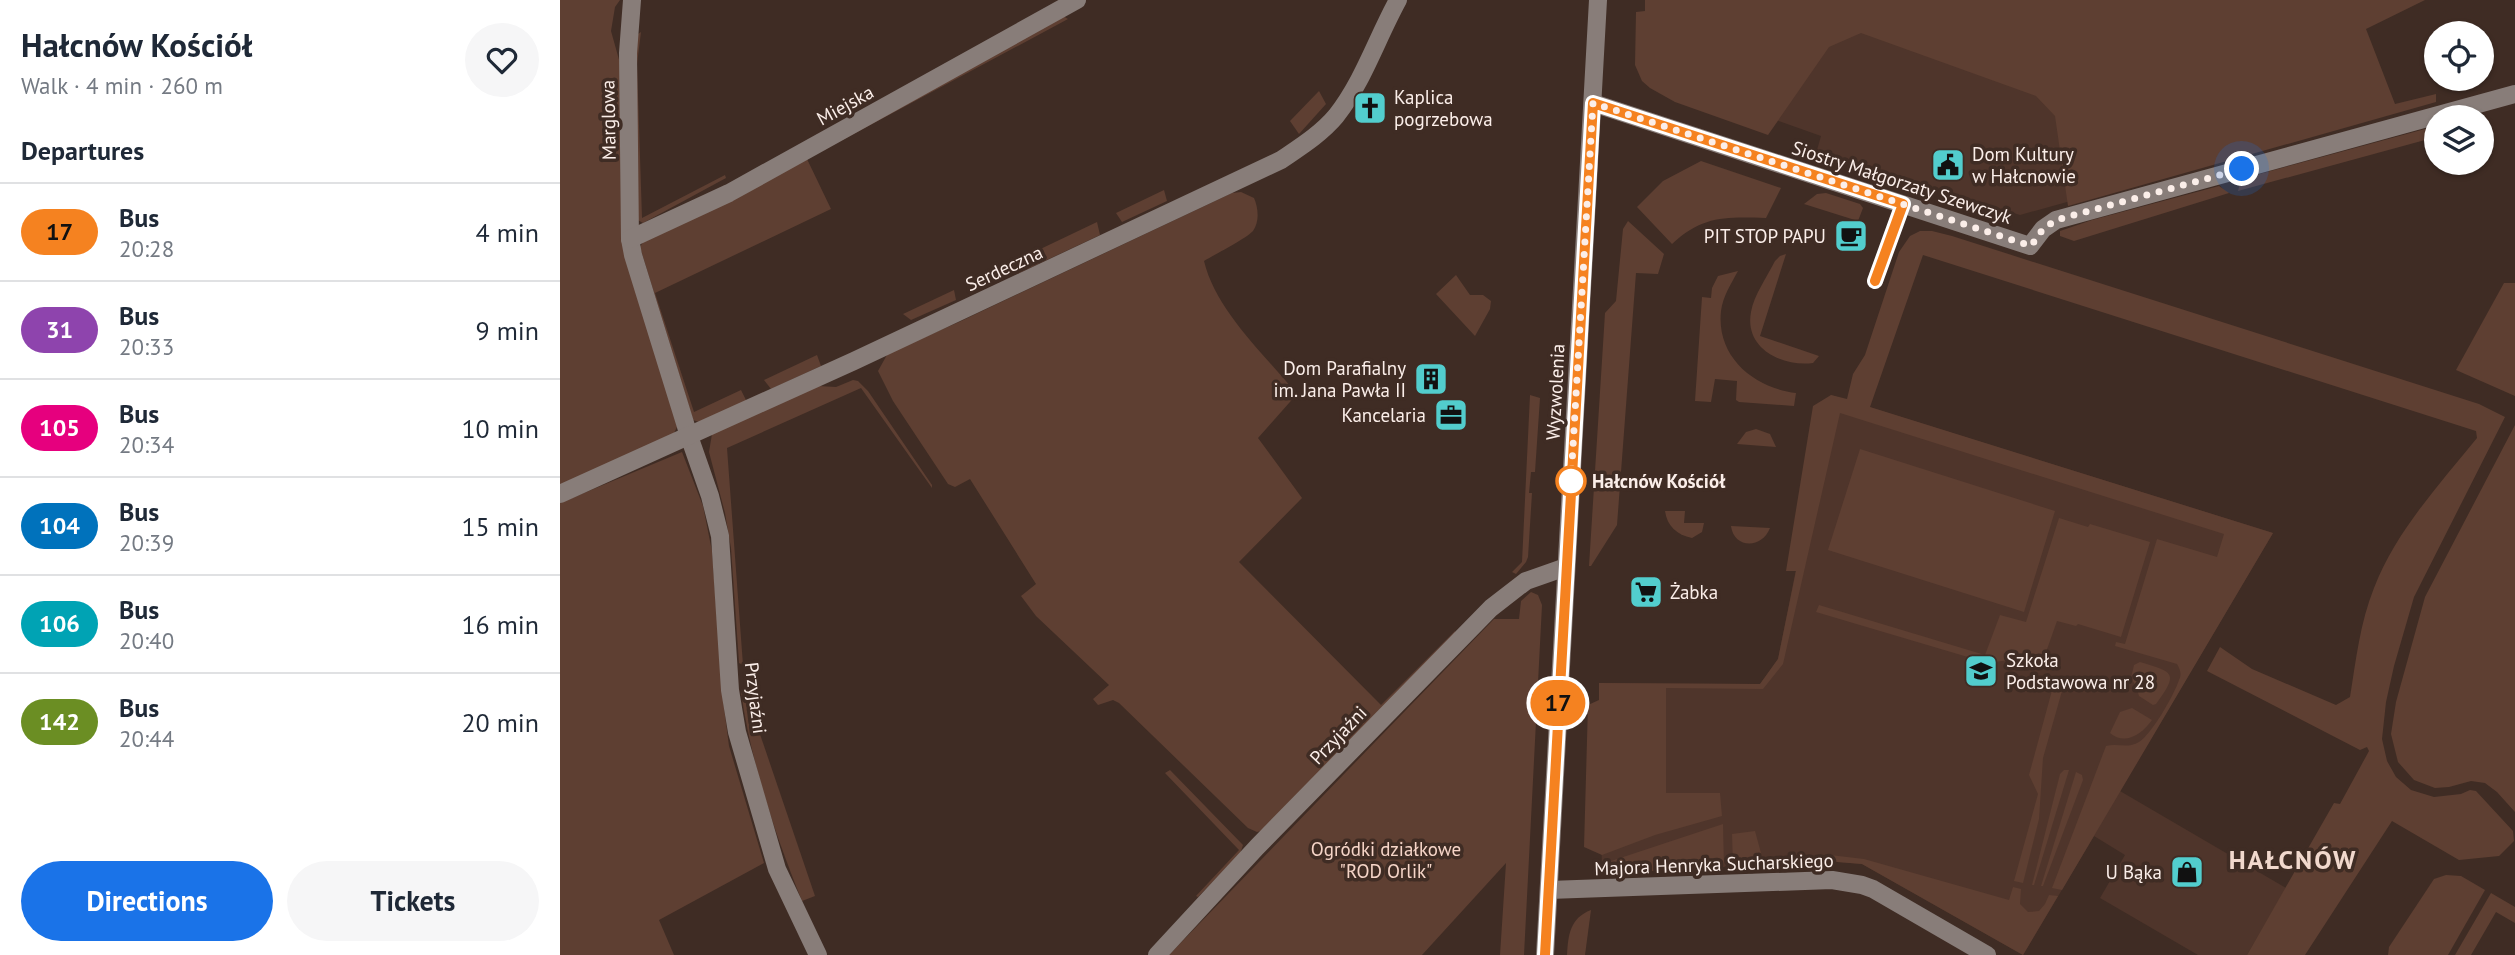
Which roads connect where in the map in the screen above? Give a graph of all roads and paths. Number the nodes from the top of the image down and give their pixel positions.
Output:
1 (632, 0) edge
2 (1038, 0) edge
3 (1077, 0) edge
4 (1398, 0) edge
5 (1598, 0) edge
6 (1046, 17) junction
7 (2515, 94) edge
8 (1593, 103) junction
9 (630, 239) junction
10 (689, 436) junction
11 (560, 494) edge
12 (1566, 567) junction
13 (1549, 890) junction
14 (818, 955) edge
15 (1157, 955) edge
16 (1545, 955) edge
17 (1987, 955) edge

1 - 9 street, Marglowa
2 - 6 street
3 - 6 street, Miejska
4 - 10 street, Serdeczna
5 - 8 street, Wyzwolenia
6 - 9 street, Miejska
7 - 8 street, Siostry Małgorzaty Szewczyk
8 - 12 street, Wyzwolenia
9 - 10 street, Marglowa
10 - 11 street, Serdeczna
10 - 14 street, Przyjaźni
12 - 13 street, Wyzwolenia
12 - 15 street, Przyjaźni
13 - 16 street, Wyzwolenia
13 - 17 street, Majora Henryka Sucharskiego

